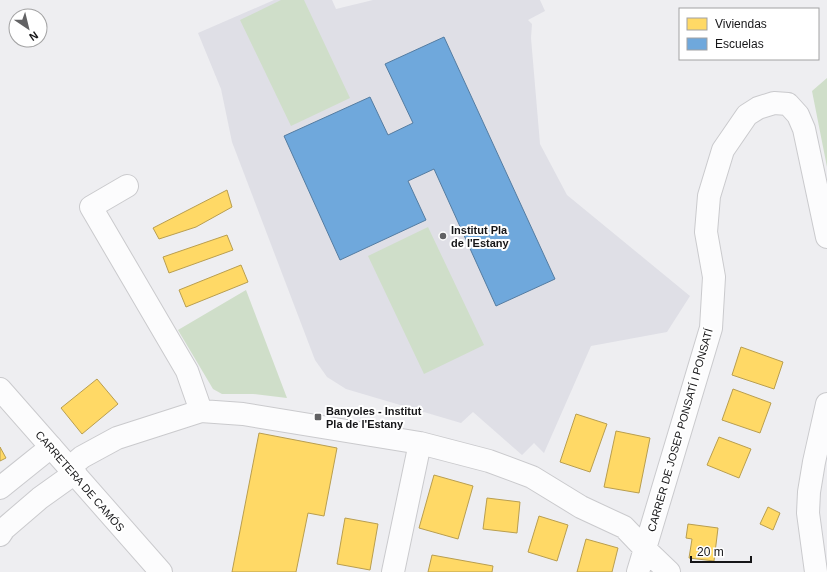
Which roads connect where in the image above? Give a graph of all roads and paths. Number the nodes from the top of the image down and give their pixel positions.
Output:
1 (127, 186) dead end
2 (827, 237) edge
3 (0, 389) edge
4 (827, 404) edge
5 (201, 411) junction
6 (420, 443) junction
7 (51, 447) junction
8 (72, 471) junction
9 (0, 488) edge
10 (1, 530) edge
11 (645, 549) junction
12 (161, 572) edge
13 (393, 572) edge
14 (638, 572) edge
15 (670, 572) edge
16 (816, 572) edge

1 - 5 street
2 - 11 street, CARRER DE JOSEP PONSATÍ I PONSATÍ
3 - 7 street, CARRETERA DE CAMÓS
4 - 16 street
5 - 6 street
5 - 8 street
6 - 11 street
6 - 13 street
7 - 8 street, CARRETERA DE CAMÓS
7 - 9 street
8 - 10 street
8 - 12 street, CARRETERA DE CAMÓS
11 - 14 street, CARRER DE JOSEP PONSATÍ I PONSATÍ
11 - 15 street

